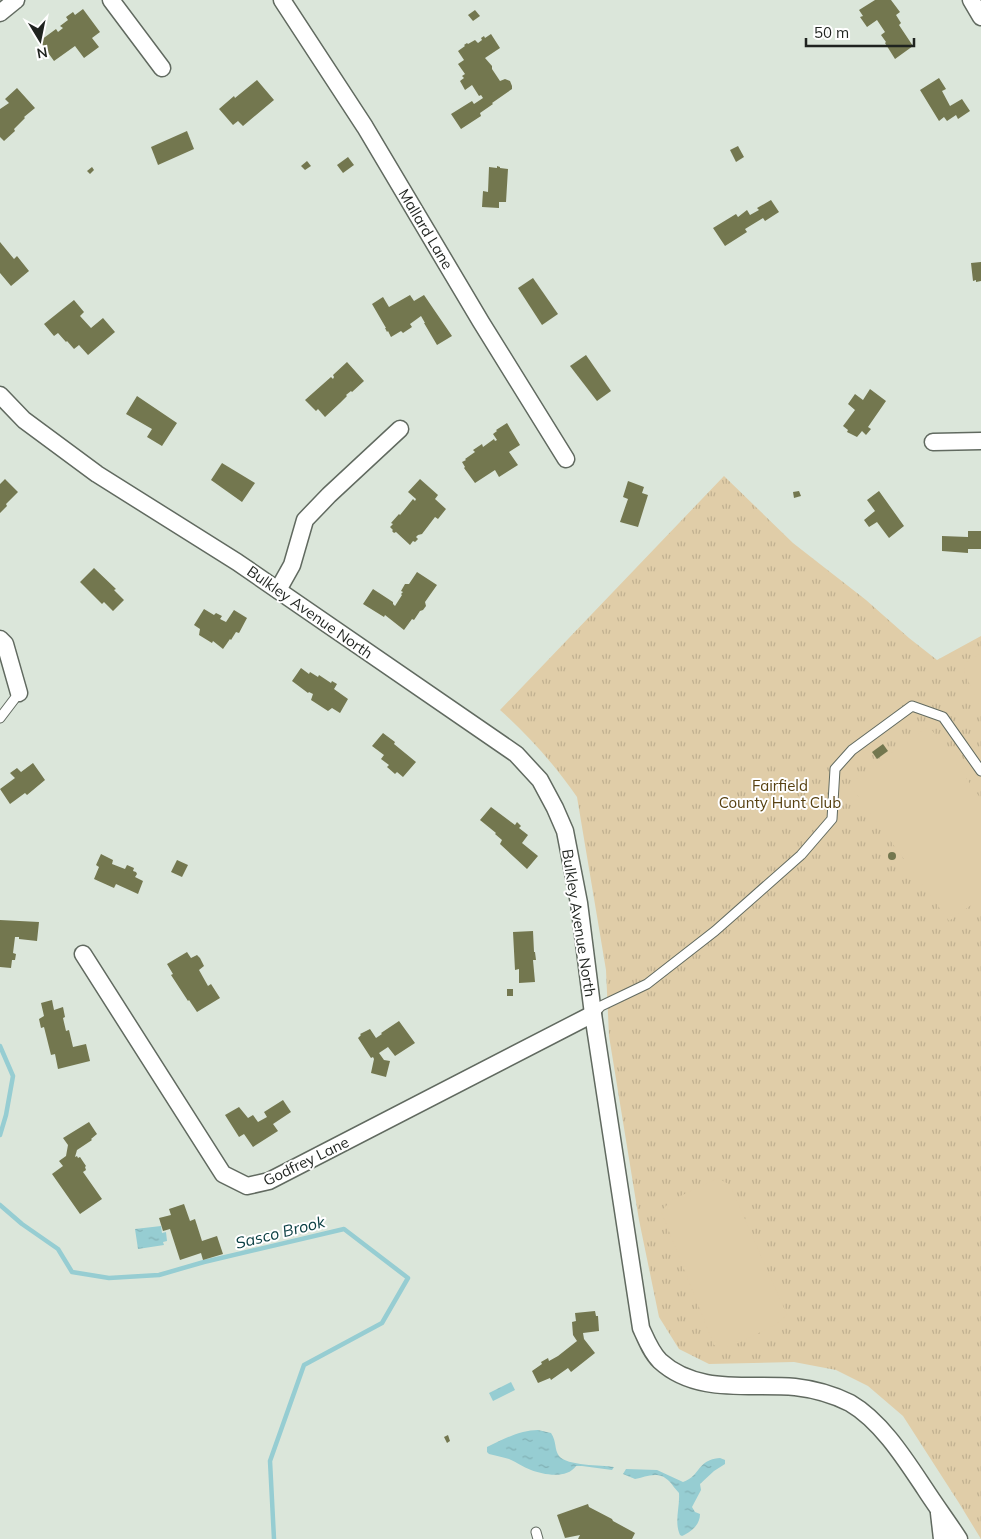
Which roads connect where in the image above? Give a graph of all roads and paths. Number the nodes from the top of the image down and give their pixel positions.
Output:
1 (16, 0) edge
2 (111, 0) edge
3 (282, 0) edge
4 (970, 0) edge
5 (0, 13) edge
6 (981, 17) edge
7 (162, 68) dead end
8 (3, 406) edge
9 (400, 429) dead end
10 (981, 441) edge
11 (933, 442) dead end
12 (566, 459) dead end
13 (278, 590) junction
14 (0, 639) edge
15 (19, 693) joint
16 (0, 718) edge
17 (977, 759) edge
18 (981, 771) edge
19 (83, 954) dead end
20 (592, 1014) junction
21 (938, 1508) junction
22 (942, 1539) edge
23 (959, 1539) edge

1 - 5 street
2 - 7 street
3 - 12 street, Mallard Lane
4 - 6 street
8 - 13 street, Bulkley Avenue North
9 - 13 street
10 - 11 street
13 - 20 street, Bulkley Avenue North
14 - 15 street
15 - 16 lane
17 - 18 lane
17 - 20 lane
19 - 20 street, Godfrey Lane
20 - 21 street, Bulkley Avenue North
21 - 22 street, Bulkley Avenue North
21 - 23 street, Bulkley Avenue North

